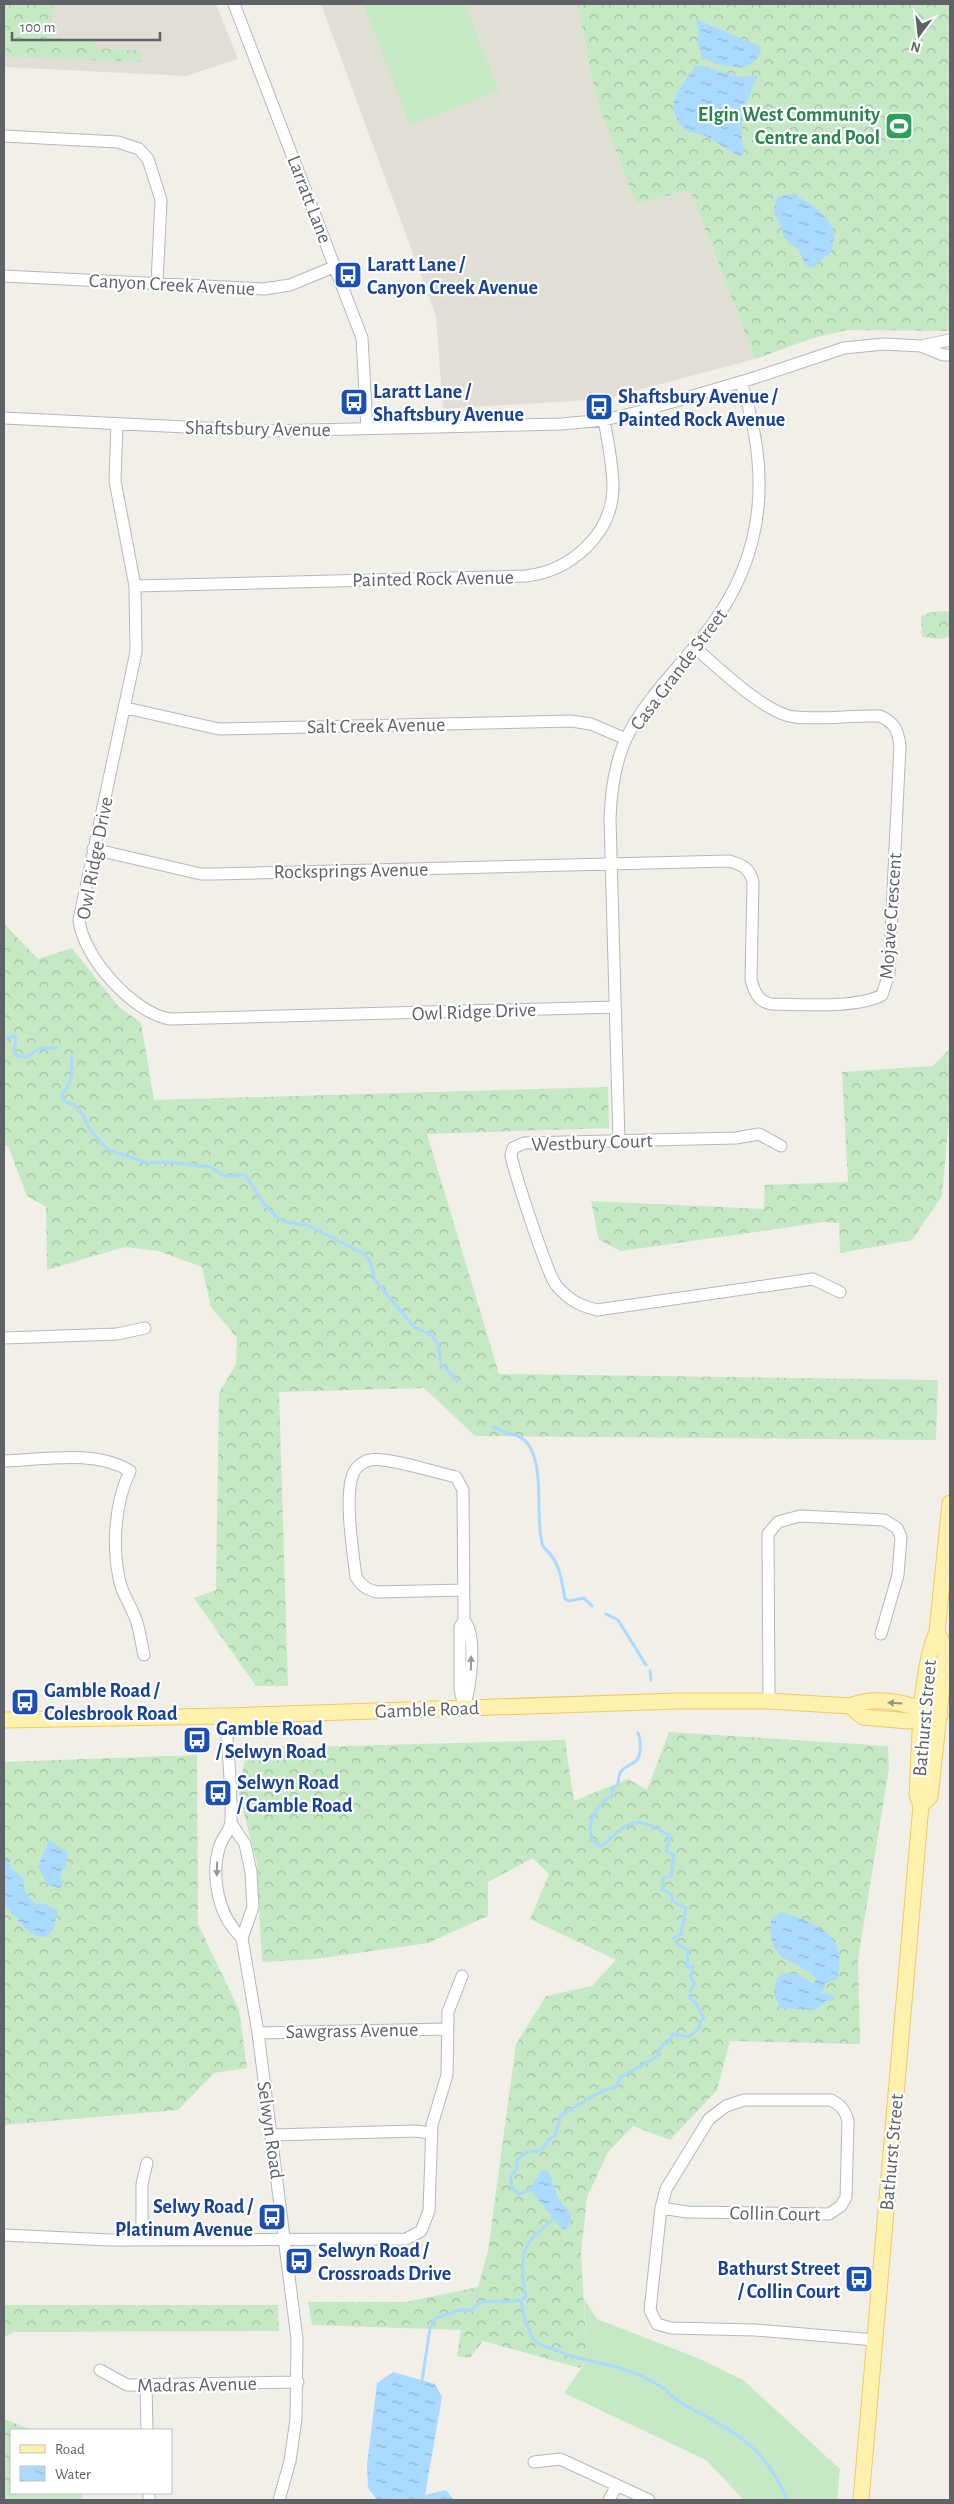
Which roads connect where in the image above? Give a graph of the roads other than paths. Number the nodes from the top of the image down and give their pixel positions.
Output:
1 (234, 4) edge
2 (4, 136) edge
3 (336, 266) junction
4 (4, 276) edge
5 (157, 283) junction
6 (950, 340) edge
7 (921, 346) junction
8 (950, 355) edge
9 (741, 382) junction
10 (4, 418) edge
11 (604, 420) junction
12 (117, 424) junction
13 (367, 429) junction
14 (135, 586) junction
15 (694, 647) junction
16 (126, 708) junction
17 (626, 740) junction
18 (93, 849) junction
19 (611, 863) junction
20 (614, 1007) junction
21 (619, 1141) junction
22 (781, 1146) dead end
23 (840, 1292) dead end
24 (144, 1328) dead end
25 (4, 1338) edge
26 (4, 1461) edge
27 (950, 1503) edge
28 (464, 1590) junction
29 (937, 1632) junction
30 (881, 1634) dead end
31 (144, 1655) dead end
32 (769, 1701) junction
33 (464, 1707) junction
34 (922, 1713) junction
35 (940, 1715) junction
36 (225, 1716) junction
37 (4, 1720) edge
38 (921, 1805) junction
39 (231, 1823) junction
40 (242, 1938) junction
41 (462, 1976) dead end
42 (446, 2029) junction
43 (258, 2033) junction
44 (431, 2134) junction
45 (272, 2135) junction
46 (147, 2163) dead end
47 (661, 2208) junction
48 (4, 2235) edge
49 (285, 2238) junction
50 (142, 2240) junction
51 (875, 2340) junction
52 (100, 2370) dead end
53 (298, 2382) junction
54 (146, 2385) junction
55 (147, 2429) edge
56 (534, 2462) dead end
57 (617, 2485) junction
58 (279, 2500) edge
59 (609, 2500) edge
60 (649, 2500) edge
61 (861, 2500) edge

1 - 3 street, Larratt Lane
2 - 5 street
3 - 5 street, Canyon Creek Avenue
3 - 13 street, Larratt Lane
4 - 5 street, Canyon Creek Avenue
6 - 7 street, Shaftsbury Avenue
7 - 8 street, Shaftsbury Avenue
7 - 9 street, Shaftsbury Avenue
9 - 11 street, Shaftsbury Avenue
9 - 15 street, Casa Grande Street
10 - 12 street, Shaftsbury Avenue
11 - 13 street, Shaftsbury Avenue
11 - 14 street, Painted Rock Avenue
12 - 13 street, Shaftsbury Avenue
12 - 14 street, Owl Ridge Drive
14 - 16 street, Owl Ridge Drive
15 - 17 street, Casa Grande Street
15 - 19 street, Mojave Crescent
16 - 17 street, Salt Creek Avenue
16 - 18 street, Owl Ridge Drive
17 - 19 street, Casa Grande Street
18 - 19 street, Rocksprings Avenue
18 - 20 street, Owl Ridge Drive
19 - 20 street, Casa Grande Street
20 - 21 street, Casa Grande Street
21 - 22 street, Westbury Court
21 - 23 street, Westbury Court
24 - 25 street
26 - 31 street
27 - 29 main road, Bathurst Street
28 - 28 street
28 - 33 street
29 - 34 main road, Bathurst Street
29 - 35 main road, Bathurst Street
30 - 32 street
32 - 33 main road, Gamble Road
32 - 34 main road, Gamble Road
33 - 36 main road, Gamble Road
34 - 35 main road, Gamble Road
34 - 38 main road, Bathurst Street
35 - 38 main road, Bathurst Street
36 - 37 main road, Gamble Road
36 - 39 street, Selwyn Road
38 - 51 main road, Bathurst Street
39 - 40 street, Selwyn Road
39 -> 40 street, Selwyn Road
40 - 43 street, Selwyn Road
41 - 42 street
42 - 43 street, Sawgrass Avenue
42 - 44 street
43 - 45 street, Selwyn Road
44 - 45 street
44 - 49 street
45 - 49 street, Selwyn Road
46 - 50 street
47 - 47 street, Collin Court
47 - 51 street, Collin Court
48 - 50 street
49 - 50 street
49 - 53 street, Selwyn Road
51 - 61 main road, Bathurst Street
52 - 54 street, Madras Avenue
53 - 54 street, Madras Avenue
53 - 58 street, Selwyn Road
54 - 55 street
56 - 57 street
57 - 59 street
57 - 60 street

